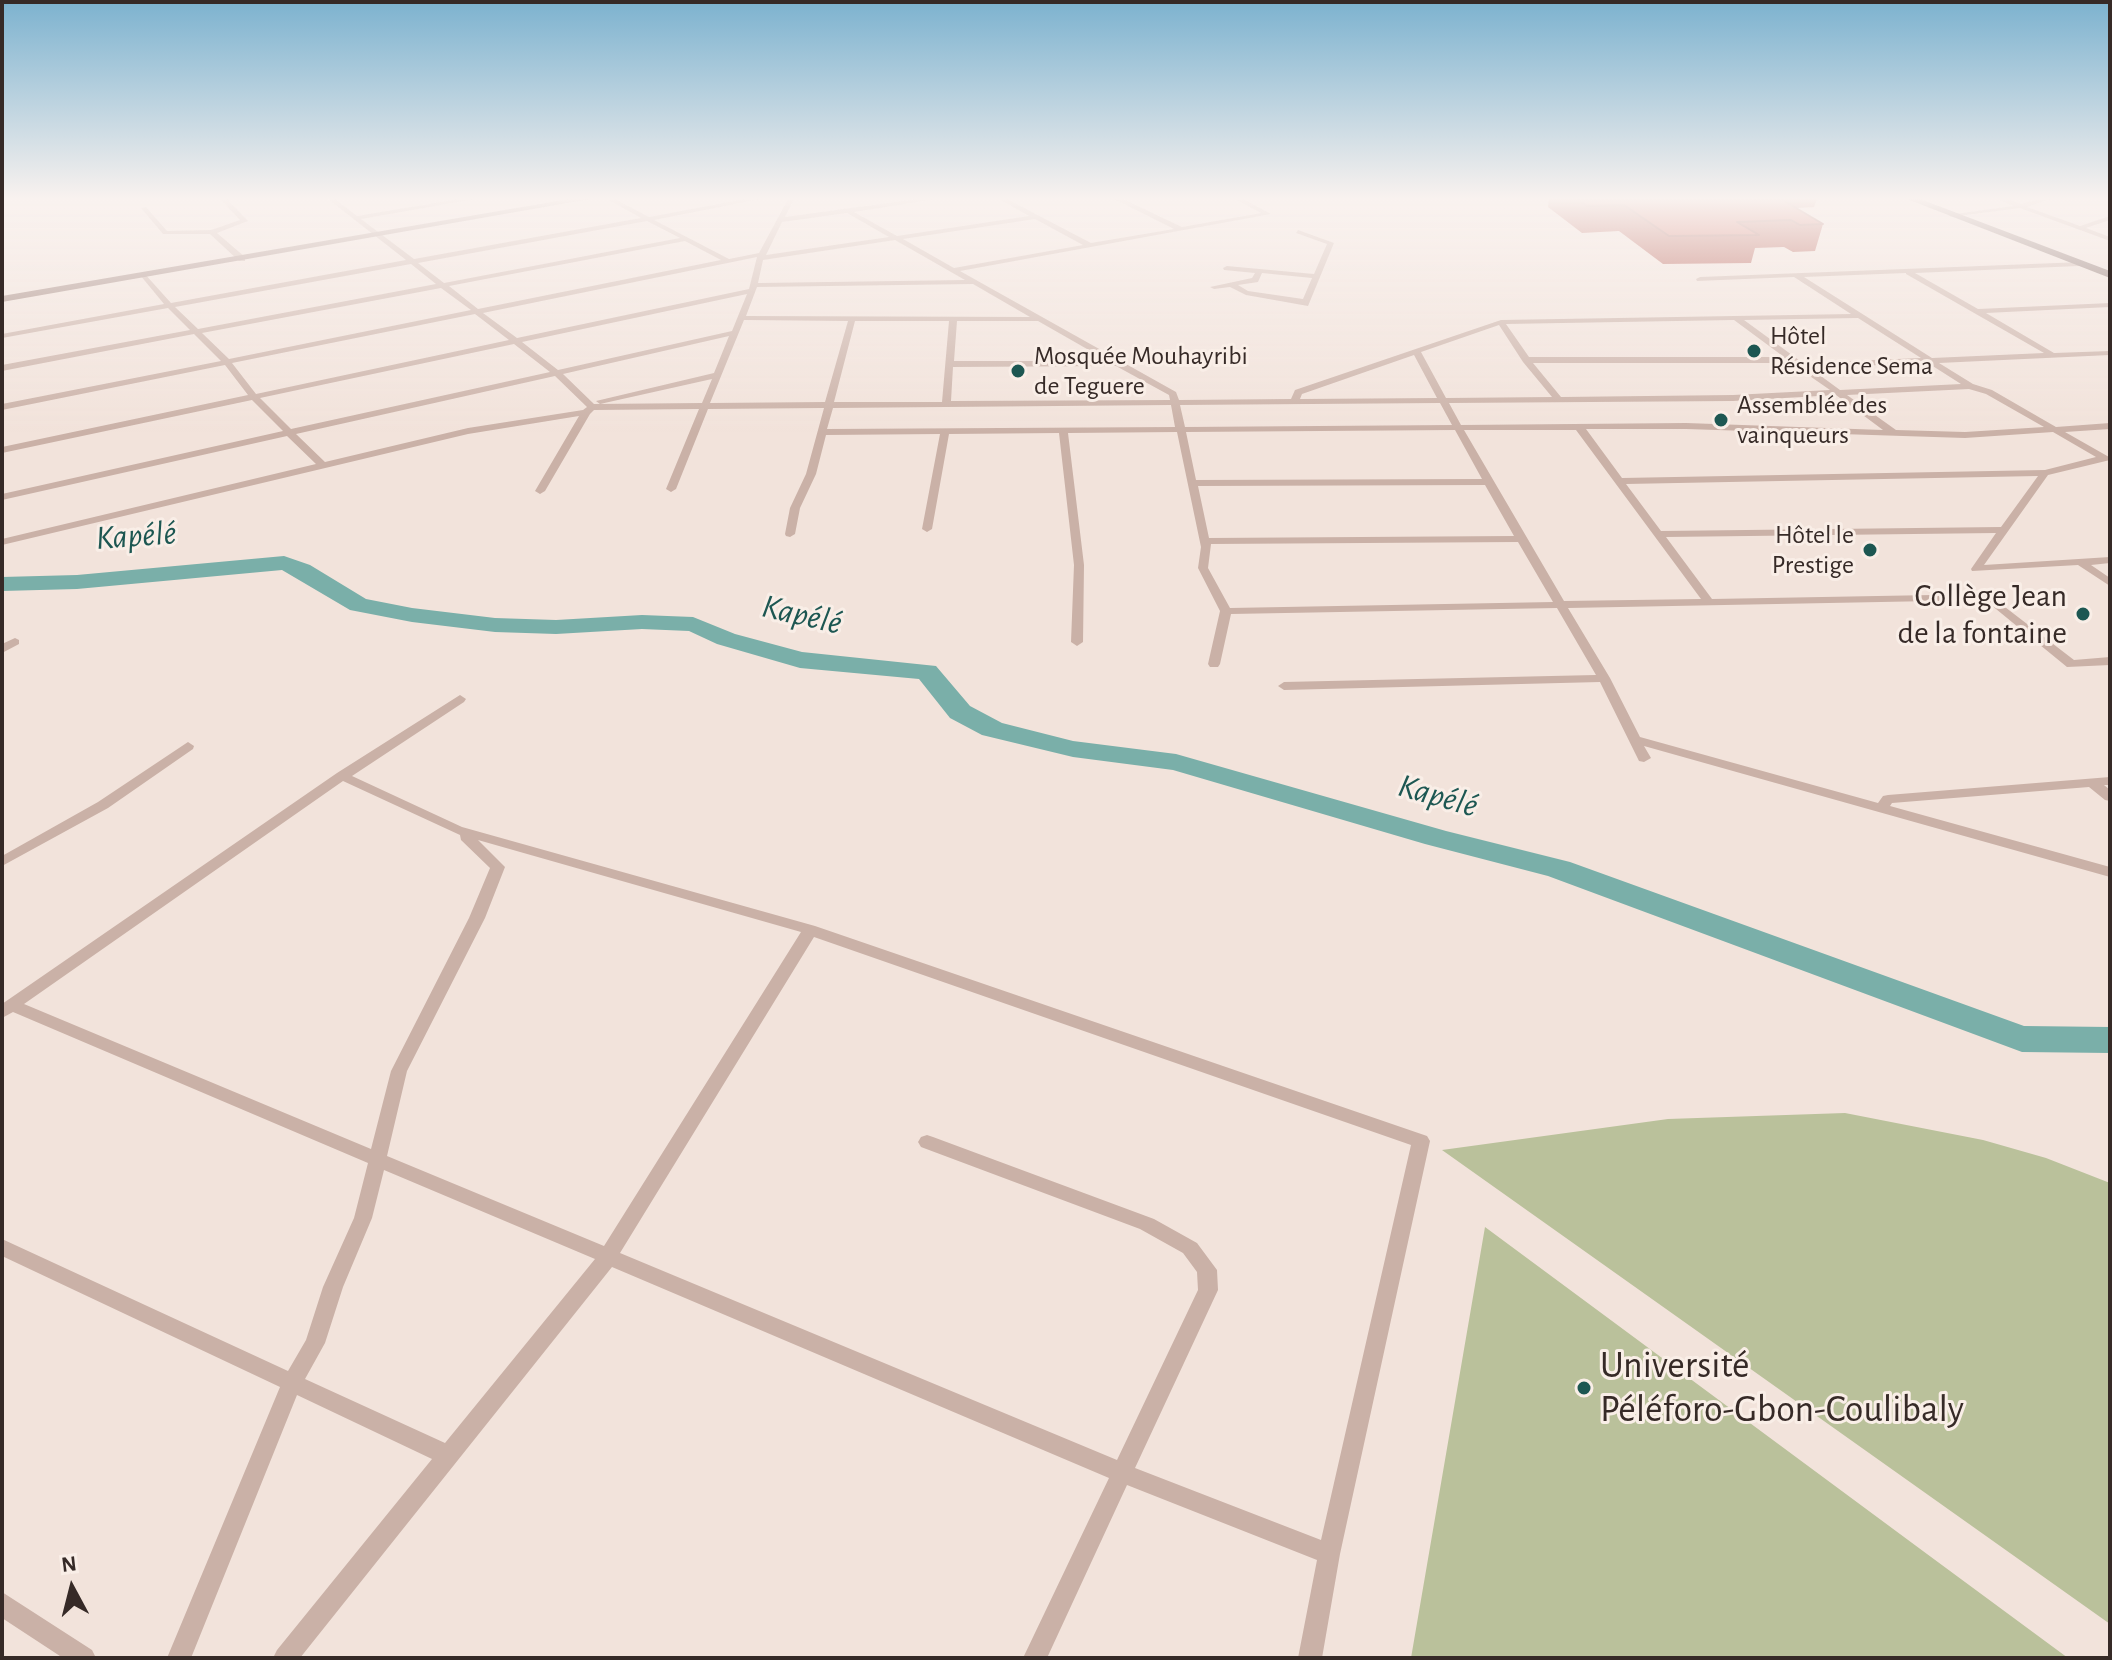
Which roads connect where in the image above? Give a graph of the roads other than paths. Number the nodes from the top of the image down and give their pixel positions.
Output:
1 (135, 276) edge
2 (145, 276) edge
3 (326, 276) edge
4 (431, 276) edge
5 (487, 276) edge
6 (650, 276) edge
7 (755, 276) edge
8 (964, 276) edge
9 (1257, 276) edge
10 (1317, 276) edge
11 (1782, 276) edge
12 (1797, 276) edge
13 (1917, 276) edge
14 (1700, 279) dead end
15 (973, 282) junction
16 (1231, 284) junction
17 (442, 285) junction
18 (1214, 287) dead end
19 (752, 288) junction
20 (2, 299) edge
21 (169, 305) junction
22 (2110, 305) edge
23 (476, 311) junction
24 (1976, 311) junction
25 (1860, 316) junction
26 (741, 318) junction
27 (953, 318) junction
28 (852, 319) junction
29 (1037, 319) junction
30 (1738, 320) junction
31 (1501, 322) junction
32 (197, 331) junction
33 (733, 333) junction
34 (2, 336) edge
35 (515, 341) junction
36 (1416, 351) junction
37 (2110, 353) edge
38 (2053, 355) junction
39 (1925, 359) junction
40 (1526, 360) junction
41 (228, 363) junction
42 (1121, 363) junction
43 (1796, 363) junction
44 (951, 364) junction
45 (2, 368) edge
46 (558, 374) junction
47 (717, 375) junction
48 (1970, 386) junction
49 (1839, 393) junction
50 (254, 397) junction
51 (1560, 401) junction
52 (1294, 402) junction
53 (1446, 402) junction
54 (1173, 403) junction
55 (830, 404) junction
56 (946, 404) junction
57 (705, 405) junction
58 (2, 407) edge
59 (588, 408) junction
60 (2110, 426) edge
61 (1459, 427) junction
62 (1579, 427) junction
63 (1178, 429) junction
64 (2053, 429) junction
65 (1063, 431) junction
66 (821, 432) junction
67 (945, 432) junction
68 (289, 434) junction
69 (1895, 434) junction
70 (2, 450) edge
71 (2107, 460) edge
72 (323, 466) junction
73 (2045, 473) junction
74 (1619, 481) junction
75 (1488, 482) junction
76 (1191, 483) junction
77 (671, 489) dead end
78 (540, 491) dead end
79 (2, 497) edge
80 (927, 529) dead end
81 (2006, 530) junction
82 (790, 534) dead end
83 (1659, 534) junction
84 (1522, 539) junction
85 (1205, 541) junction
86 (2, 542) edge
87 (2110, 560) edge
88 (2080, 562) junction
89 (2110, 583) edge
90 (1561, 602) junction
91 (1709, 602) junction
92 (1226, 611) junction
93 (15, 642) dead end
94 (1077, 642) dead end
95 (2, 649) edge
96 (2110, 661) edge
97 (1214, 664) dead end
98 (1604, 678) junction
99 (1284, 686) dead end
100 (460, 699) dead end
101 (1634, 739) junction
102 (188, 746) dead end
103 (1644, 758) dead end
104 (342, 776) junction
105 (2110, 781) edge
106 (2093, 783) junction
107 (2110, 797) edge
108 (1880, 809) junction
109 (457, 830) junction
110 (2, 862) edge
111 (2110, 872) edge
112 (810, 930) junction
113 (6, 1008) edge
114 (927, 1142) dead end
115 (375, 1159) junction
116 (2, 1247) edge
117 (608, 1257) junction
118 (292, 1382) junction
119 (449, 1456) junction
120 (1122, 1473) junction
121 (1329, 1554) junction
122 (2, 1604) edge
123 (84, 1658) edge
124 (179, 1658) edge
125 (285, 1658) edge
126 (1035, 1658) edge
127 (1310, 1658) edge

1 - 20 street
2 - 21 street
3 - 21 street
4 - 17 street
5 - 17 street
6 - 23 street
7 - 19 street
8 - 15 street
9 - 16 street
10 - 16 street
11 - 14 street
12 - 25 street
13 - 24 street
15 - 19 street
15 - 29 street
16 - 18 street
17 - 23 street
17 - 32 street
19 - 26 street
19 - 35 street
21 - 32 street
21 - 34 street
22 - 24 street
23 - 35 street
23 - 41 street
24 - 38 street
25 - 30 street
25 - 39 street
26 - 28 street
26 - 33 street
27 - 28 street
27 - 29 street
27 - 44 street
28 - 55 street
29 - 42 street
30 - 31 street
30 - 43 street
31 - 36 street
31 - 40 street
32 - 41 street
32 - 45 street
33 - 46 street
33 - 47 street
35 - 46 street
35 - 50 street
36 - 52 street
36 - 53 street
37 - 38 street
38 - 39 street
39 - 43 street
39 - 48 street
40 - 43 street
40 - 51 street
41 - 50 street
41 - 58 street
42 - 44 street
42 - 54 street
43 - 49 street
44 - 56 street
46 - 59 street
46 - 68 street
47 - 57 street
47 - 59 street
48 - 49 street
48 - 64 street
49 - 51 street
49 - 69 street
50 - 68 street
50 - 70 street
51 - 53 street
52 - 53 street
52 - 54 street
53 - 61 street
54 - 56 street
54 - 63 street
55 - 56 street
55 - 57 street
55 - 66 street
57 - 59 street
57 - 77 street
59 - 72 street
59 - 78 street
60 - 64 street
61 - 62 street
61 - 63 street
61 - 75 street
62 - 69 street
62 - 74 street
63 - 65 street
63 - 76 street
64 - 69 street
64 - 71 street
65 - 67 street
65 - 94 street
66 - 67 street
66 - 82 street
67 - 80 street
68 - 72 street
68 - 79 street
71 - 73 street
72 - 86 street
73 - 74 street
73 - 81 street
74 - 83 street
75 - 76 street
75 - 84 street
76 - 85 street
81 - 83 street
81 - 88 street
83 - 91 street
84 - 85 street
84 - 90 street
85 - 92 street
87 - 88 street
88 - 89 street
90 - 91 street
90 - 92 street
90 - 98 street
91 - 96 street
92 - 97 street
93 - 95 street
98 - 99 street
98 - 101 street
100 - 104 street
101 - 103 street
101 - 108 street
102 - 110 street
104 - 109 street
104 - 113 street
105 - 106 street
106 - 107 street
106 - 108 street
108 - 111 street
109 - 112 street
109 - 115 street
112 - 117 street
112 - 121 street
113 - 115 street
114 - 120 street
115 - 117 street
115 - 118 street
116 - 118 street
117 - 119 street
117 - 120 street
118 - 119 street
118 - 124 street
119 - 125 street
120 - 121 street
120 - 126 street
121 - 127 street
122 - 123 street

